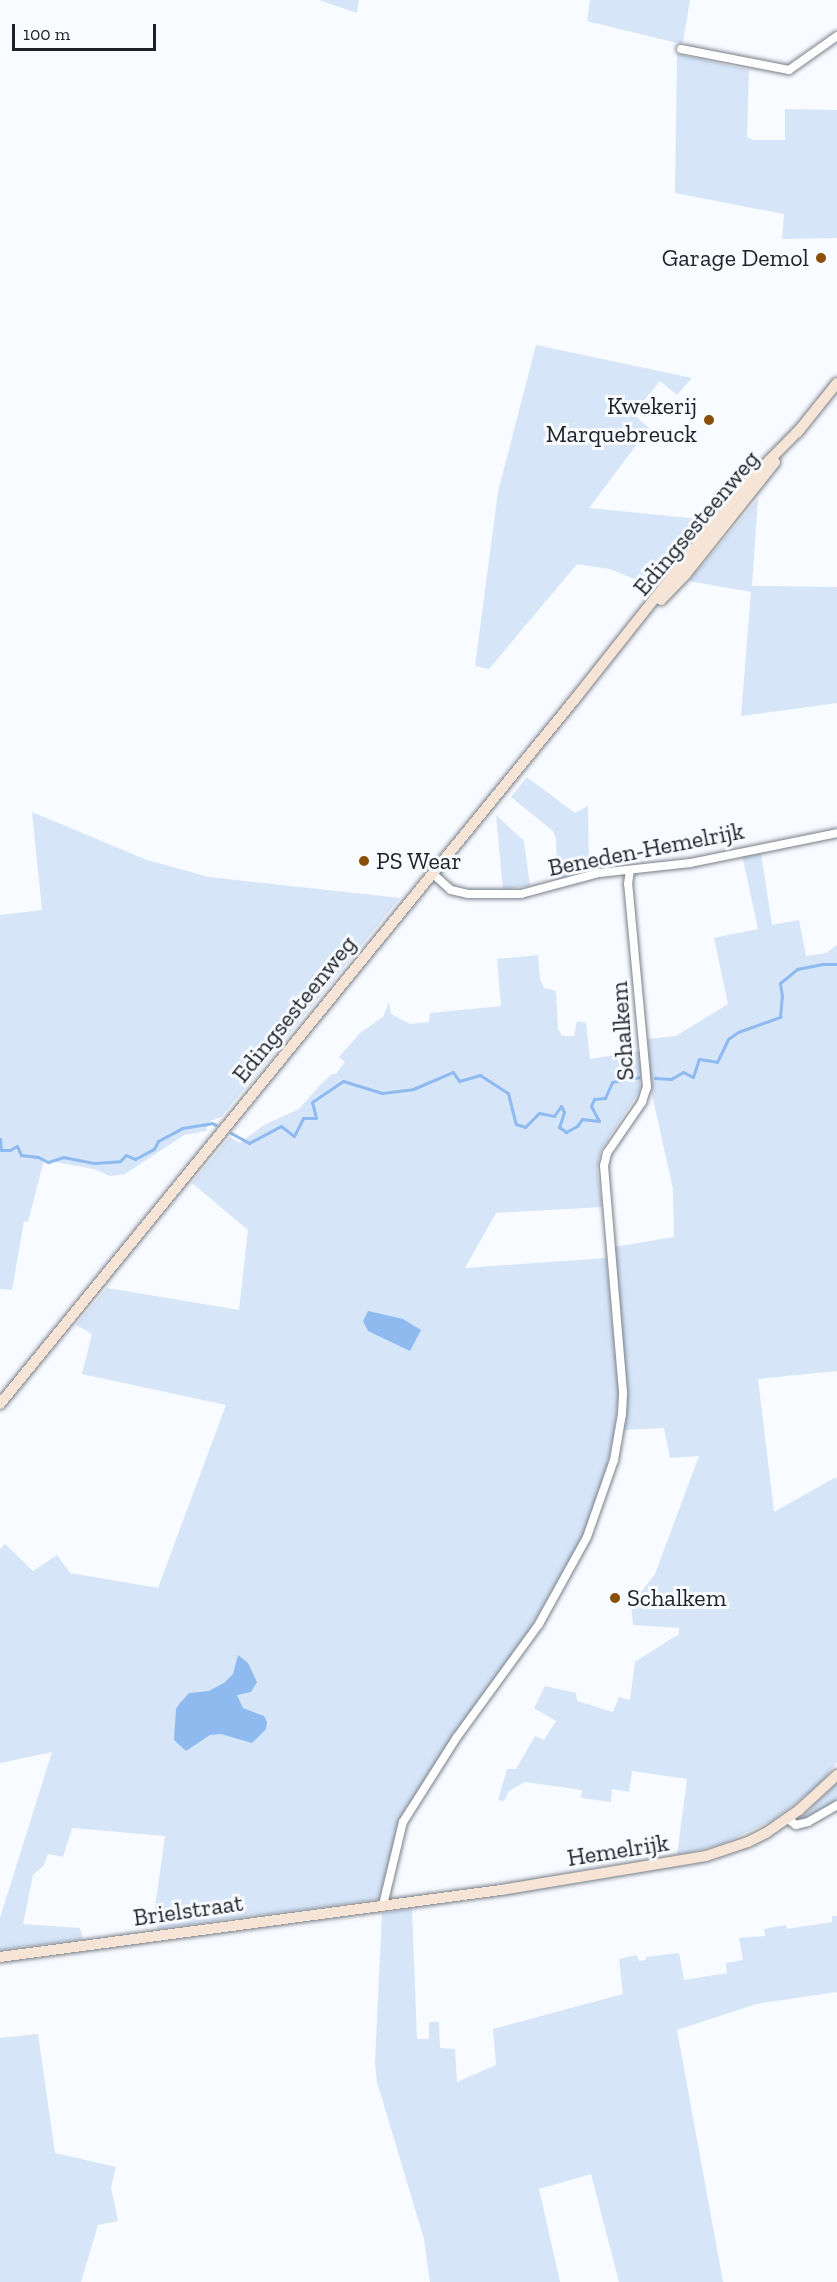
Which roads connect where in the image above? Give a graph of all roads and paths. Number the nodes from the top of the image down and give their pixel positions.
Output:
1 (837, 36) edge
2 (681, 49) dead end
3 (837, 383) edge
4 (837, 833) edge
5 (630, 870) junction
6 (432, 873) junction
7 (0, 1404) edge
8 (837, 1775) edge
9 (837, 1805) edge
10 (788, 1819) junction
11 (383, 1905) junction
12 (0, 1957) edge

1 - 2 street
3 - 6 main road, Edingsesteenweg
4 - 5 street, Beneden-Hemelrijk
5 - 6 street, Beneden-Hemelrijk
5 - 11 street, Schalkem
6 - 7 main road, Edingsesteenweg
8 - 10 main road, Hemelrijk
9 - 10 street
10 - 11 main road, Hemelrijk
11 - 12 main road, Brielstraat

